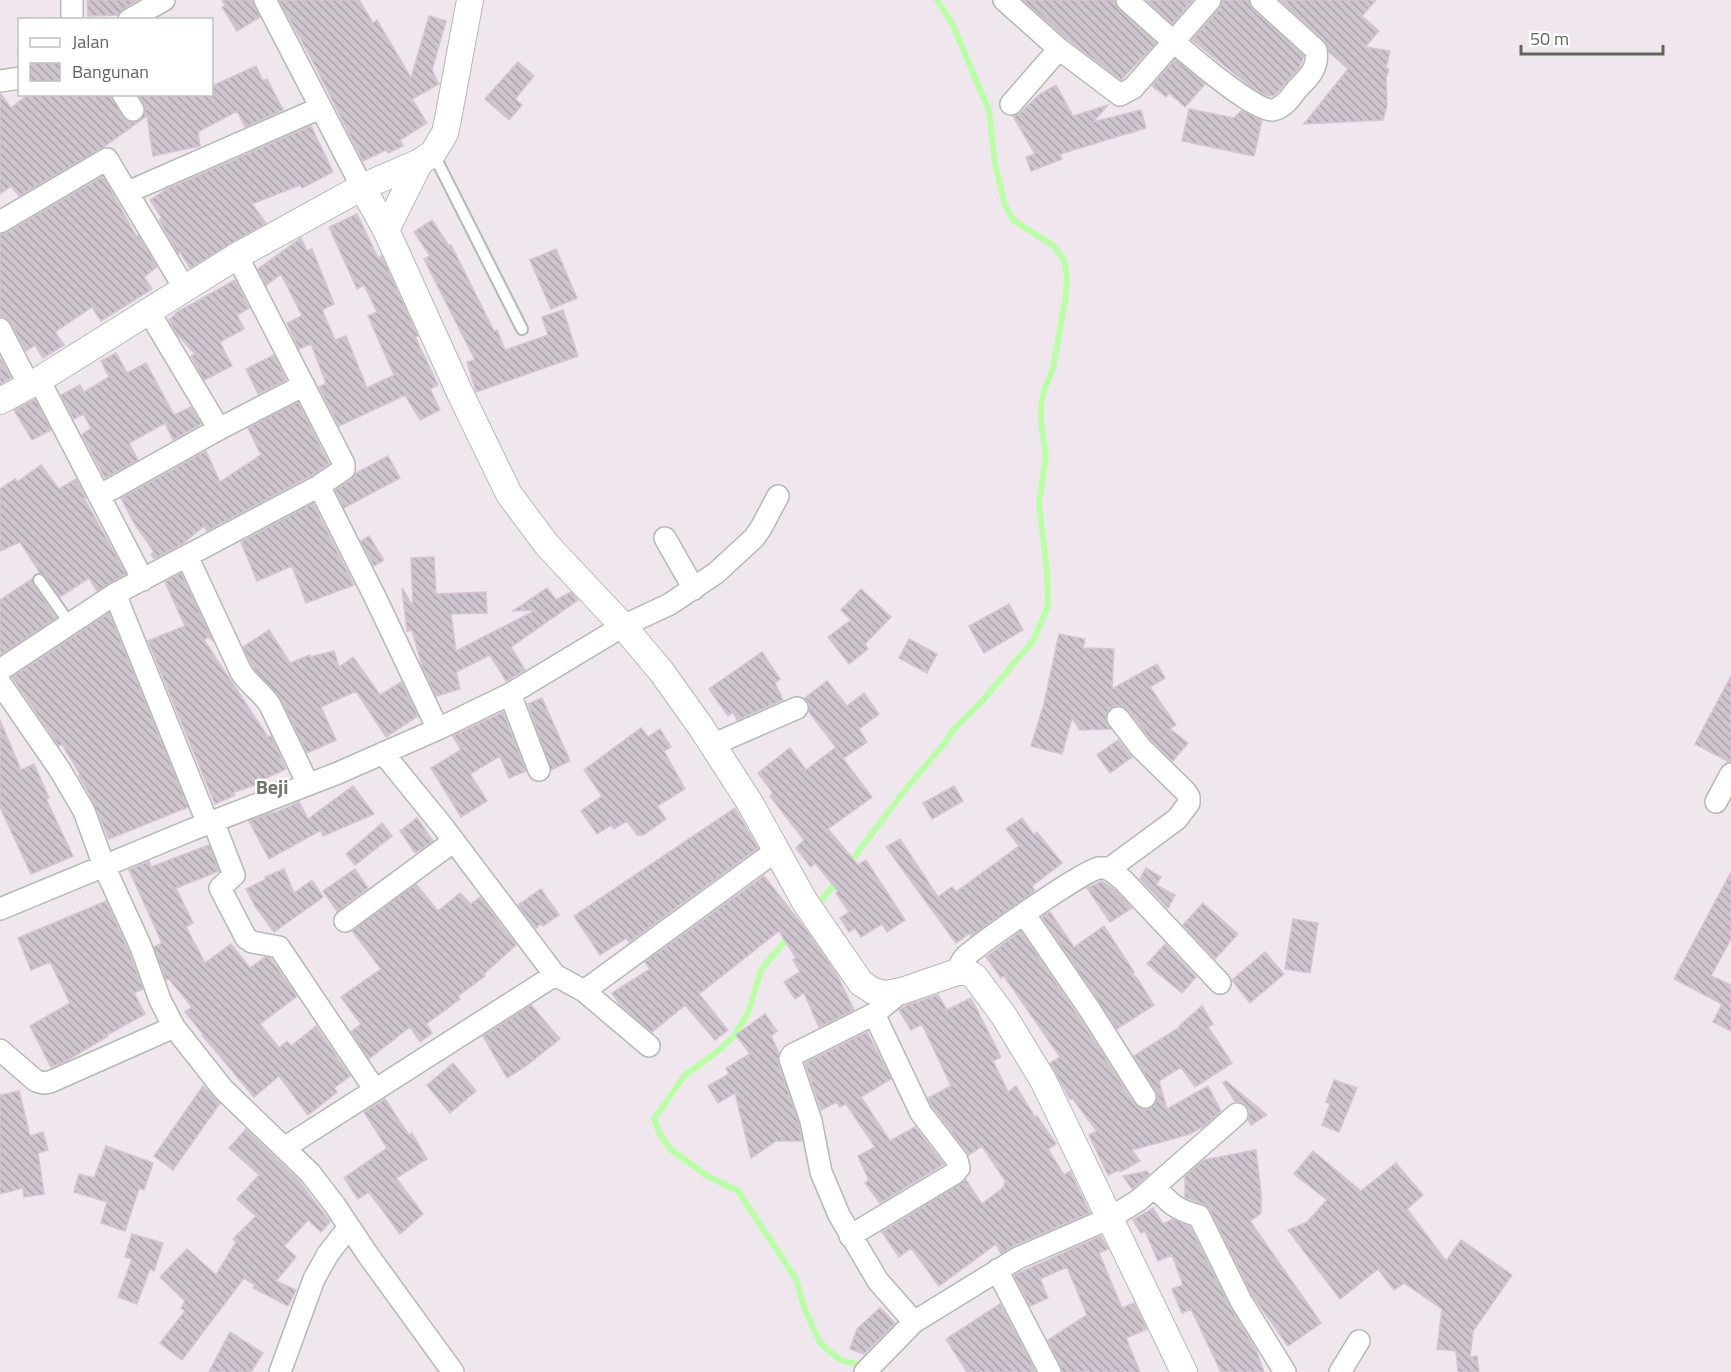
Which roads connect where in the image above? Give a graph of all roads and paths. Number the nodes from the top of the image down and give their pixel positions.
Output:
1 (72, 0) edge
2 (164, 0) edge
3 (265, 0) edge
4 (470, 0) edge
5 (1004, 0) edge
6 (1127, 0) edge
7 (1210, 0) edge
8 (1261, 0) edge
9 (72, 18) edge
10 (132, 18) edge
11 (1175, 42) junction
12 (1059, 49) junction
13 (18, 78) edge
14 (0, 81) edge
15 (1011, 104) dead end
16 (320, 108) junction
17 (426, 158) junction
18 (362, 187) junction
19 (128, 192) junction
20 (0, 222) edge
21 (386, 230) junction
22 (237, 256) junction
23 (185, 289) junction
24 (148, 312) junction
25 (0, 329) edge
26 (522, 329) dead end
27 (34, 382) junction
28 (304, 384) junction
29 (0, 401) edge
30 (219, 429) junction
31 (319, 486) junction
32 (99, 496) junction
33 (778, 496) dead end
34 (665, 538) dead end
35 (187, 556) junction
36 (39, 580) dead end
37 (143, 580) junction
38 (694, 589) junction
39 (115, 594) junction
40 (70, 624) junction
41 (623, 627) junction
42 (0, 670) edge
43 (0, 683) edge
44 (510, 694) junction
45 (797, 708) dead end
46 (1118, 718) dead end
47 (438, 729) junction
48 (712, 745) junction
49 (383, 753) junction
50 (539, 770) dead end
51 (1731, 774) edge
52 (309, 784) junction
53 (1716, 802) dead end
54 (210, 822) junction
55 (454, 841) junction
56 (777, 850) junction
57 (104, 866) junction
58 (1109, 869) junction
59 (0, 909) edge
60 (1024, 915) junction
61 (345, 921) dead end
62 (957, 972) junction
63 (555, 975) junction
64 (1220, 982) dead end
65 (584, 991) junction
66 (902, 991) junction
67 (874, 1014) junction
68 (174, 1028) junction
69 (649, 1046) dead end
70 (0, 1050) edge
71 (375, 1090) junction
72 (1145, 1097) dead end
73 (1237, 1114) dead end
74 (284, 1148) junction
75 (1155, 1187) junction
76 (1110, 1218) junction
77 (349, 1227) junction
78 (850, 1236) junction
79 (997, 1270) junction
80 (914, 1322) junction
81 (1359, 1341) dead end
82 (870, 1366) edge
83 (280, 1372) edge
84 (453, 1372) edge
85 (1050, 1372) edge
86 (1184, 1372) edge
87 (1286, 1372) edge
88 (1340, 1372) edge

1 - 9 street
2 - 10 street
3 - 16 street
4 - 17 street
5 - 12 street
6 - 11 street
7 - 11 street
8 - 11 street
11 - 12 street
12 - 15 street
13 - 14 street
16 - 18 street
16 - 19 street
17 - 18 street
17 - 21 street
17 - 26 lane
18 - 21 street
18 - 22 street
19 - 20 street
19 - 23 street
21 - 41 street
22 - 23 street
22 - 28 street
23 - 24 street
24 - 27 street
24 - 30 street
25 - 27 street
27 - 29 street
27 - 32 street
28 - 30 street
28 - 31 street
30 - 32 street
31 - 35 street
31 - 47 street
32 - 37 street
33 - 38 street
34 - 38 street
35 - 37 street
35 - 52 street
36 - 40 lane
37 - 39 street
38 - 41 street
39 - 40 street
39 - 54 street
40 - 42 street
41 - 44 street
41 - 48 street
43 - 57 street
44 - 47 street
44 - 50 street
45 - 48 street
46 - 58 street
47 - 49 street
48 - 56 street
49 - 52 street
49 - 55 street
51 - 53 street
52 - 54 street
54 - 57 street
54 - 71 street
55 - 61 street
55 - 63 street
56 - 65 street
56 - 66 street
57 - 59 street
57 - 68 street
58 - 60 street
58 - 64 street
60 - 62 street
60 - 72 street
62 - 66 street
62 - 76 street
63 - 65 street
63 - 71 street
65 - 69 street
66 - 67 street
67 - 78 street
67 - 78 street
68 - 70 street
68 - 74 street
71 - 74 street
73 - 75 street
74 - 77 street
75 - 76 street
75 - 87 street
76 - 79 street
76 - 86 street
77 - 83 street
77 - 84 street
78 - 80 street
79 - 80 street
79 - 85 street
80 - 82 street
81 - 88 street

